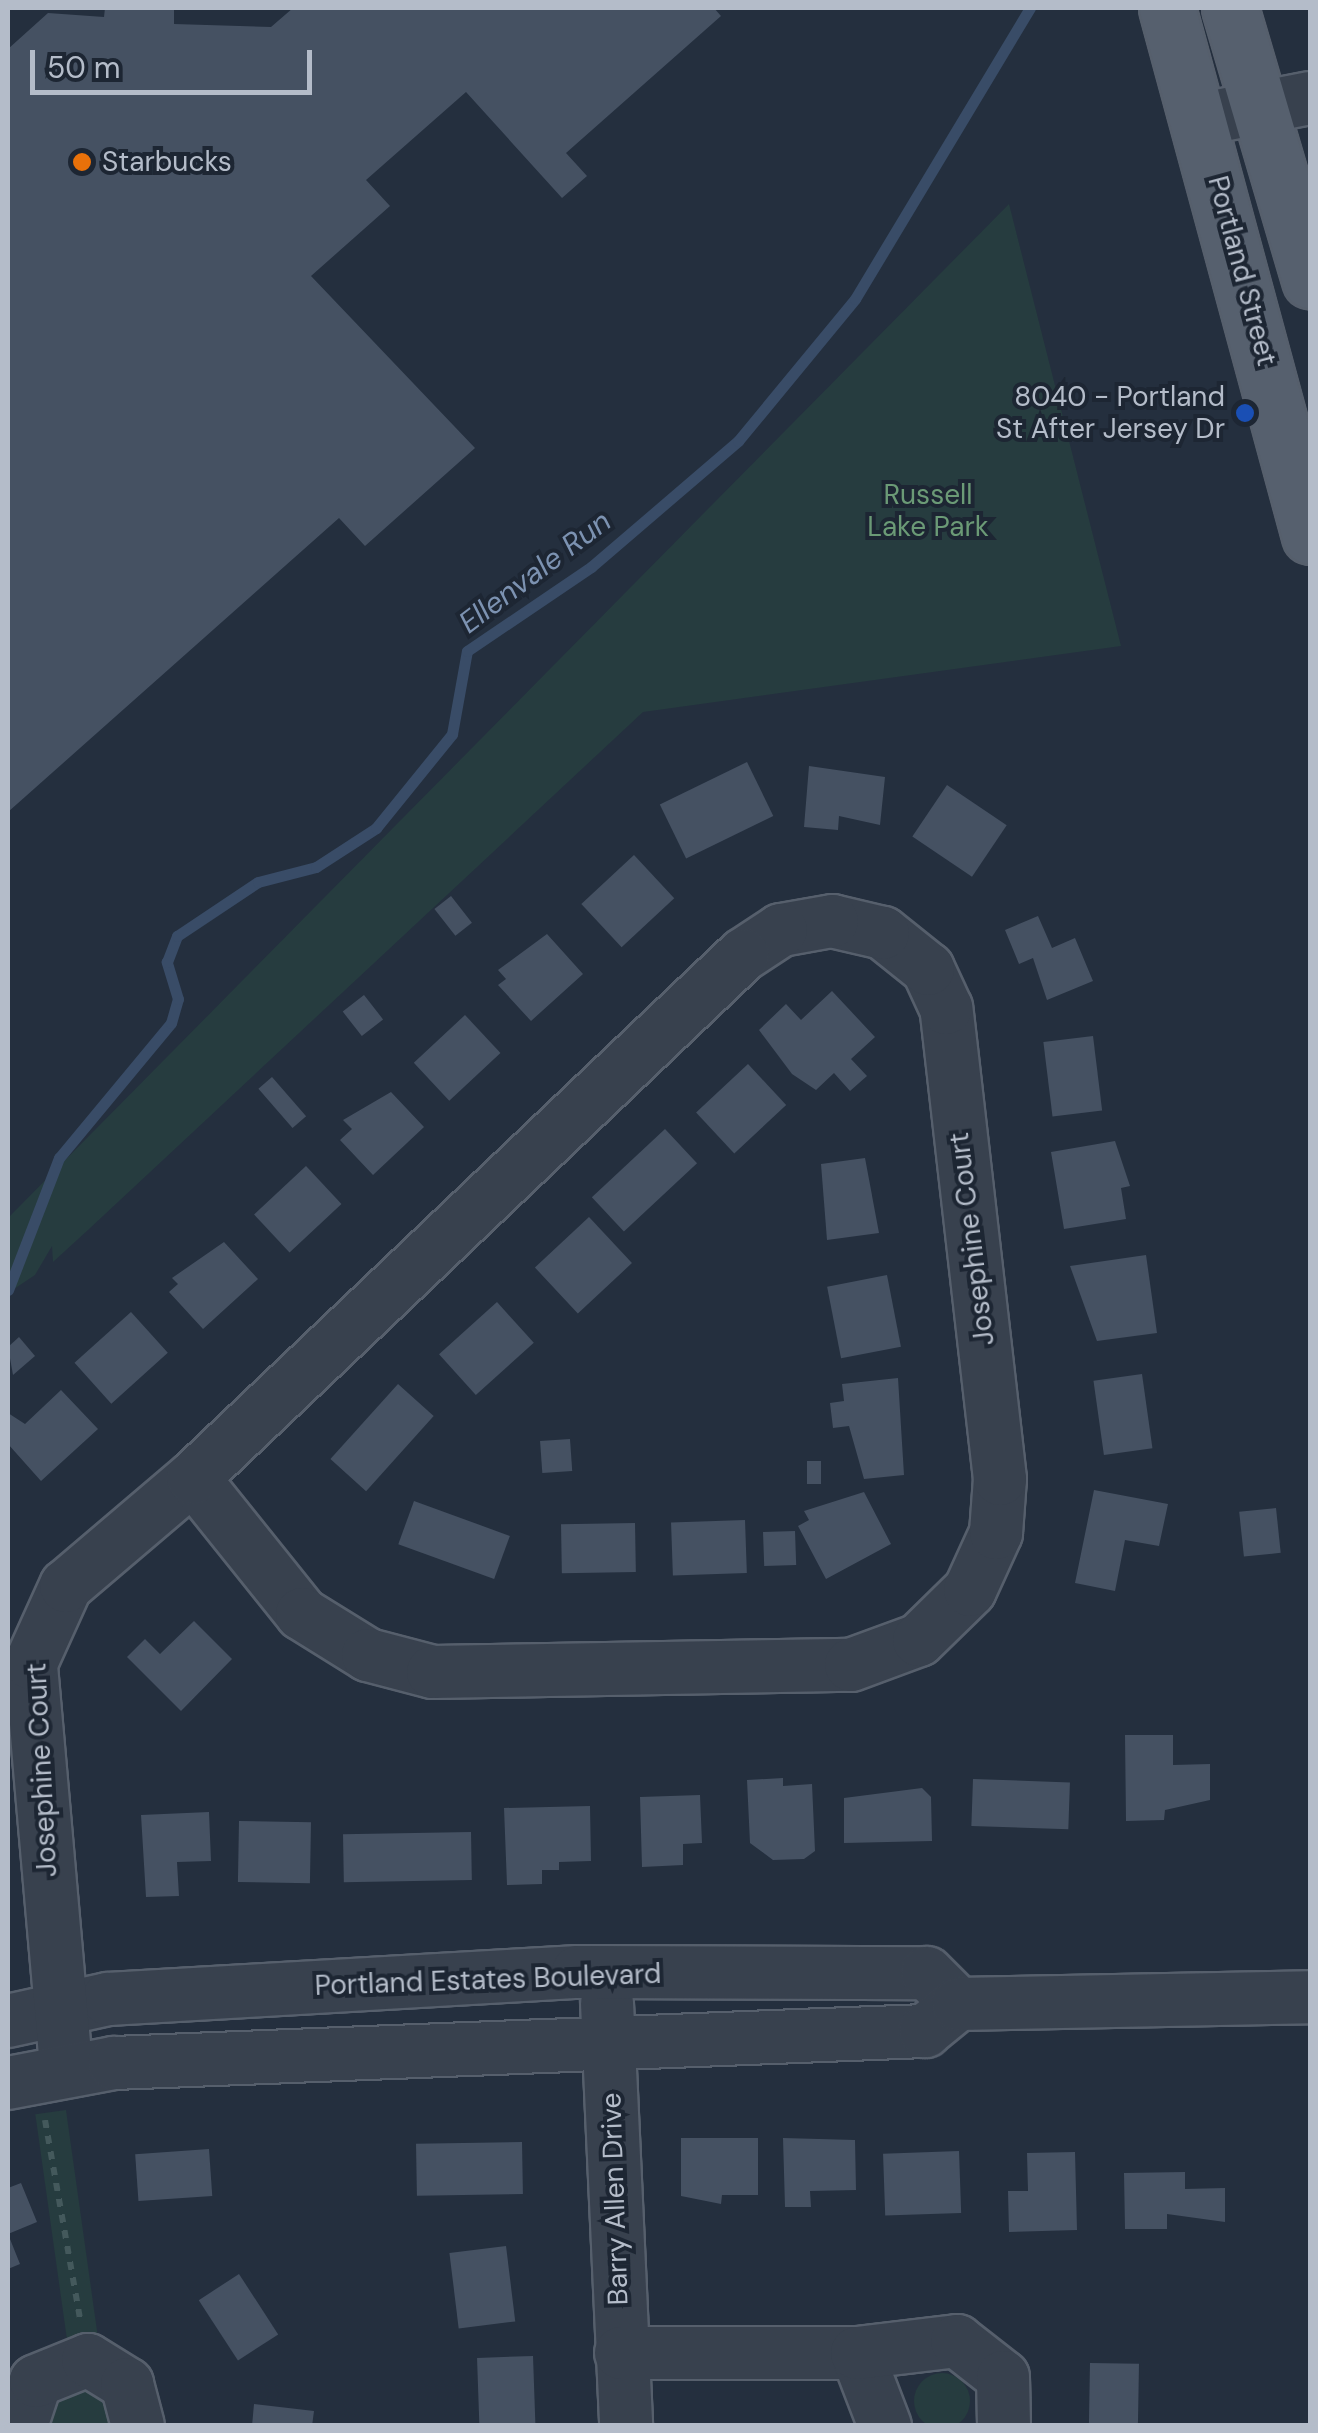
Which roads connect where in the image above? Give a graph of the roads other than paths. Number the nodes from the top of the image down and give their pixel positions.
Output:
1 (1167, 8) edge
2 (1230, 8) edge
3 (1286, 102) edge
4 (1202, 119) junction
5 (1310, 280) edge
6 (1310, 536) edge
7 (193, 1478) junction
8 (606, 1972) junction
9 (1310, 1997) edge
10 (958, 2004) junction
11 (32, 2015) edge
12 (608, 2037) junction
13 (37, 2075) edge
14 (620, 2353) junction
15 (857, 2353) junction
16 (19, 2425) edge
17 (138, 2426) edge
18 (626, 2426) edge
19 (885, 2426) edge
20 (1004, 2426) edge

1 - 4 main road, Portland Street
2 - 3 main road
3 - 4 street
3 - 5 main road
4 - 6 main road, Portland Street
7 - 7 street, Josephine Court
7 - 11 street, Josephine Court
8 - 10 street, Portland Estates Boulevard
8 - 11 street, Portland Estates Boulevard
8 - 12 street, Barry Allen Drive
9 - 10 street
10 - 12 street
11 - 13 street, Josephine Court
12 - 13 street
12 - 14 street, Barry Allen Drive
14 - 15 street
14 - 18 street, Barry Allen Drive
15 - 19 street
15 - 20 street
16 - 17 street

